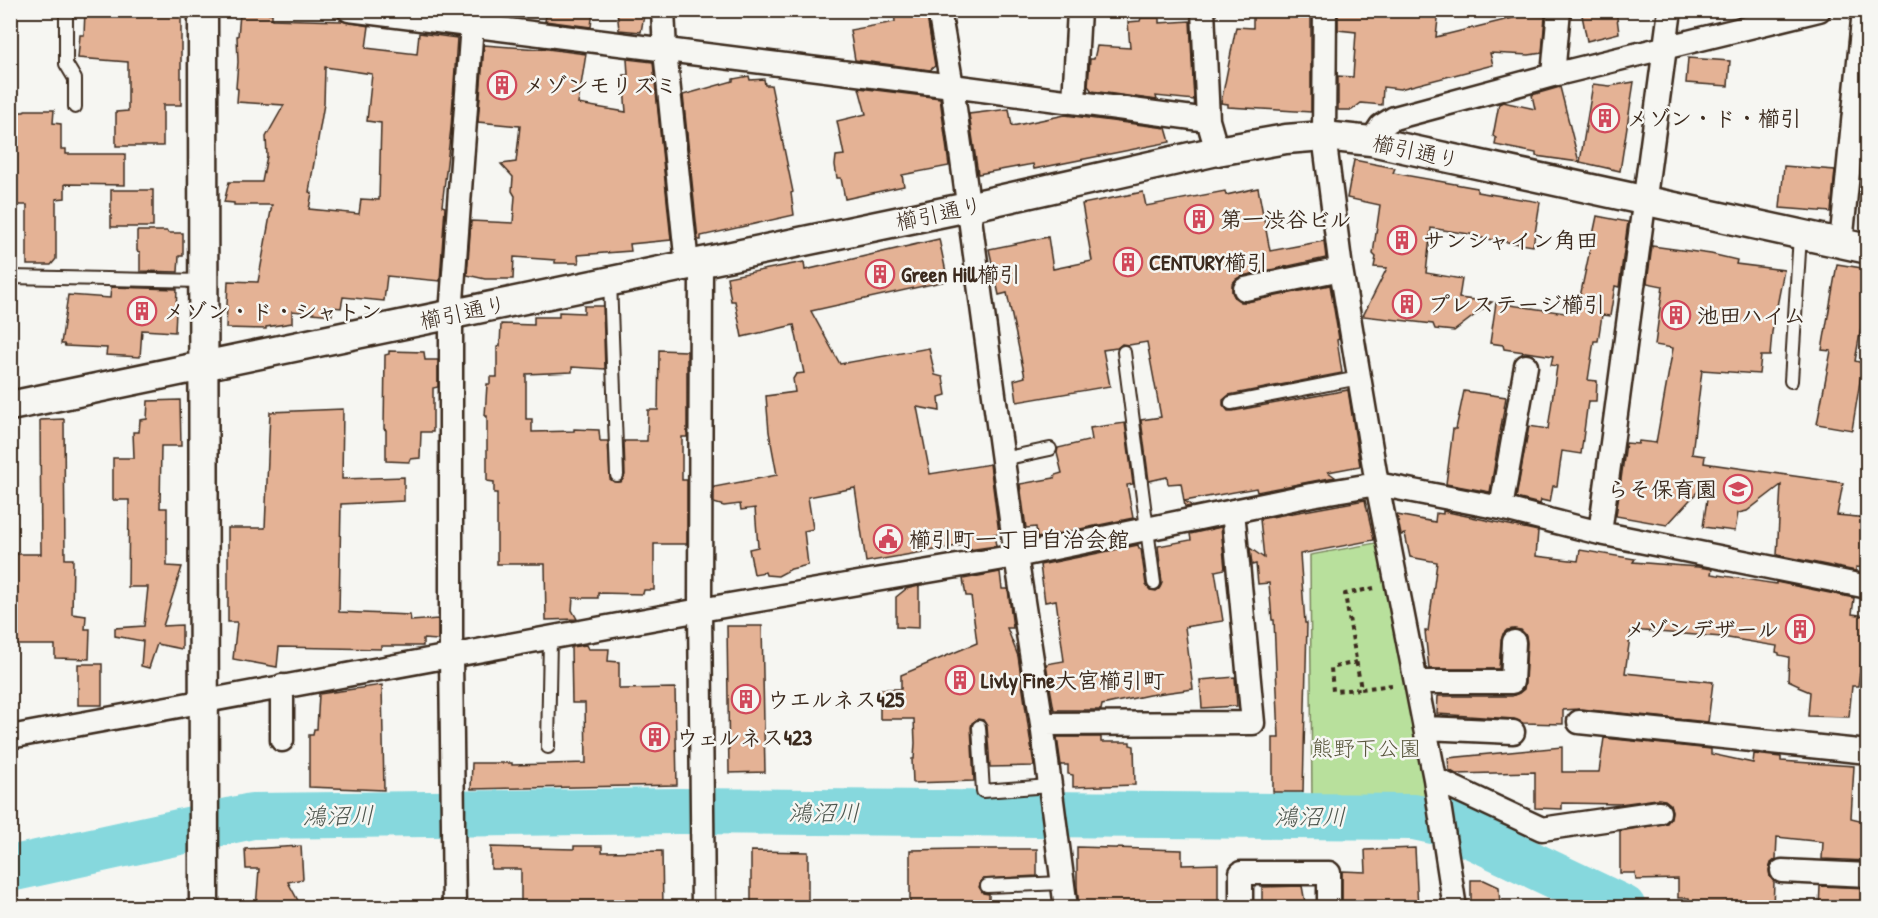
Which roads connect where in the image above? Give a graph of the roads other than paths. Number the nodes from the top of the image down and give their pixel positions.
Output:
1 (66, 10) edge
2 (203, 10) edge
3 (349, 10) edge
4 (663, 10) edge
5 (939, 10) edge
6 (1079, 10) edge
7 (1203, 10) edge
8 (1325, 10) edge
9 (1559, 10) edge
10 (1670, 10) edge
11 (1819, 10) edge
12 (1864, 10) edge
13 (472, 18) edge
14 (1665, 49) junction
15 (665, 51) junction
16 (1553, 75) junction
17 (952, 86) junction
18 (1074, 102) junction
19 (75, 106) dead end
20 (1208, 120) junction
21 (1324, 136) junction
22 (1371, 141) junction
23 (1217, 152) junction
24 (1644, 200) junction
25 (968, 207) junction
26 (1800, 235) junction
27 (1854, 247) edge
28 (694, 264) junction
29 (1341, 269) junction
30 (10, 277) edge
31 (202, 281) junction
32 (610, 281) junction
33 (1245, 289) dead end
34 (451, 315) junction
35 (1124, 352) dead end
36 (203, 364) junction
37 (1526, 366) dead end
38 (1359, 378) junction
39 (1791, 381) dead end
40 (1231, 404) dead end
41 (10, 406) edge
42 (1050, 449) dead end
43 (1003, 459) junction
44 (617, 475) dead end
45 (1377, 484) junction
46 (1501, 508) junction
47 (1233, 511) junction
48 (1148, 528) junction
49 (1600, 533) junction
50 (1016, 556) junction
51 (1154, 583) dead end
52 (1868, 587) edge
53 (700, 610) junction
54 (550, 638) junction
55 (1514, 642) dead end
56 (451, 656) junction
57 (1417, 682) junction
58 (282, 686) junction
59 (204, 701) junction
60 (1579, 722) dead end
61 (1042, 724) junction
62 (979, 727) dead end
63 (1426, 728) junction
64 (1513, 732) dead end
65 (10, 737) edge
66 (282, 740) dead end
67 (548, 747) dead end
68 (1868, 752) edge
69 (1435, 779) junction
70 (1051, 795) junction
71 (1659, 812) dead end
72 (1782, 871) dead end
73 (1868, 875) edge
74 (1063, 883) junction
75 (987, 886) dead end
76 (204, 908) edge
77 (454, 908) edge
78 (702, 908) edge
79 (1066, 908) edge
80 (1241, 908) edge
81 (1329, 908) edge
82 (1455, 908) edge

1 - 19 lane
2 - 31 street
3 - 13 street
4 - 15 street
5 - 17 street
6 - 18 street
7 - 20 street
8 - 21 street
9 - 16 street
10 - 14 street
11 - 14 street
12 - 27 street
13 - 15 street
13 - 34 street
14 - 16 street
14 - 24 street
15 - 17 street
15 - 28 street
16 - 22 street
17 - 18 street
17 - 25 street
18 - 20 street
20 - 23 street
21 - 22 street, 櫛引通り
21 - 23 street, 櫛引通り
21 - 29 street
22 - 24 street, 櫛引通り
23 - 25 street, 櫛引通り
24 - 26 street, 櫛引通り
24 - 49 street
25 - 28 street, 櫛引通り
25 - 43 street
26 - 27 street, 櫛引通り
26 - 39 lane
28 - 32 street, 櫛引通り
28 - 53 street
29 - 33 street
29 - 38 street
30 - 31 lane
31 - 36 street
32 - 34 street, 櫛引通り
32 - 44 lane
34 - 36 street, 櫛引通り
34 - 56 street
35 - 48 lane
36 - 41 street, 櫛引通り
36 - 59 street
37 - 46 street
38 - 40 lane
38 - 45 street
42 - 43 lane
43 - 50 street
45 - 46 street
45 - 47 street
45 - 57 street
46 - 49 street
47 - 48 street
47 - 61 street
48 - 50 street
48 - 51 lane
49 - 52 street
50 - 53 street
50 - 61 street
53 - 54 street
53 - 78 street
54 - 56 street
54 - 67 lane
55 - 57 street
56 - 58 street
56 - 77 street
57 - 63 street
58 - 59 street
58 - 66 street
59 - 65 street
59 - 76 street
60 - 68 street
61 - 70 street
62 - 70 lane
63 - 64 street
63 - 69 street
69 - 71 street
69 - 82 street
70 - 74 street
72 - 73 street
74 - 75 lane
74 - 79 street
80 - 81 street

